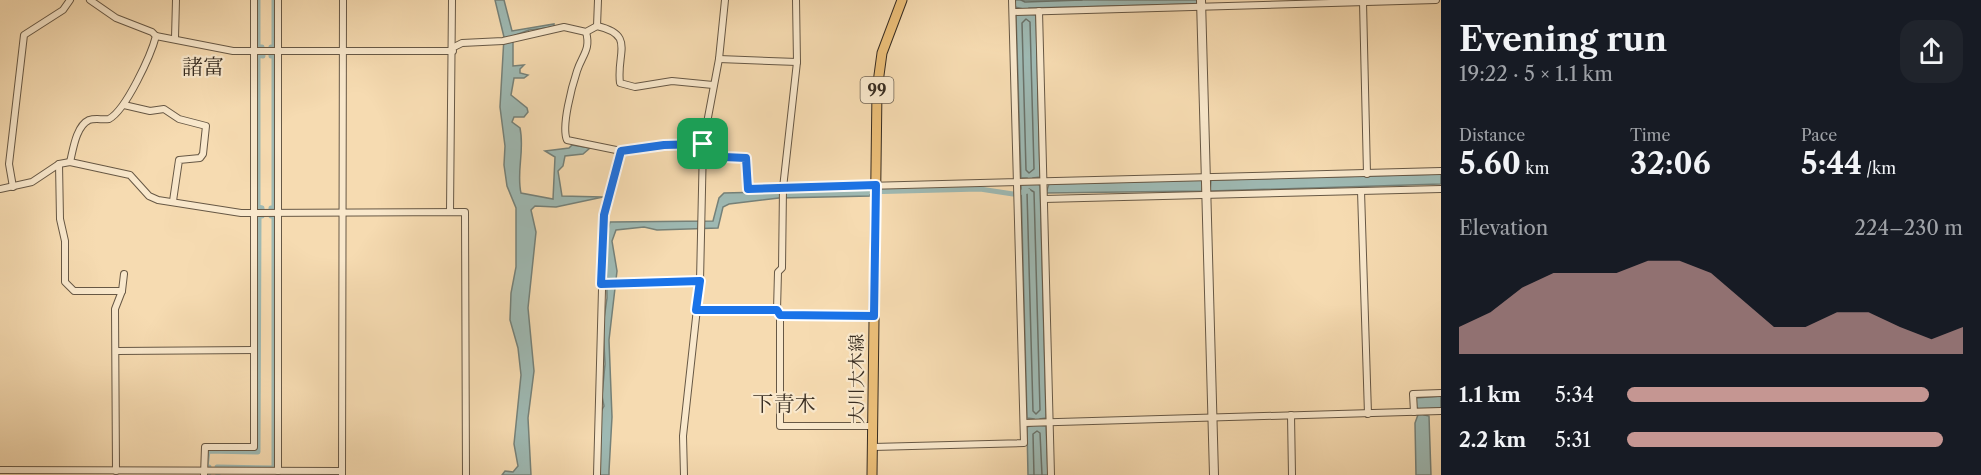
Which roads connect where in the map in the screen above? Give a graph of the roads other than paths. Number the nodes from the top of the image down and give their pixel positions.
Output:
1 (70, 0) edge
2 (90, 0) edge
3 (176, 0) edge
4 (254, 0) edge
5 (278, 0) edge
6 (343, 0) edge
7 (452, 0) edge
8 (598, 0) edge
9 (725, 0) edge
10 (796, 0) edge
11 (902, 0) edge
12 (1012, 0) edge
13 (1436, 0) edge
14 (1363, 2) junction
15 (1201, 3) edge
16 (1037, 11) junction
17 (1014, 12) junction
18 (597, 26) junction
19 (586, 32) junction
20 (156, 36) junction
21 (175, 38) junction
22 (453, 49) junction
23 (277, 51) junction
24 (256, 52) junction
25 (342, 52) junction
26 (719, 59) junction
27 (797, 62) junction
28 (713, 85) junction
29 (124, 105) junction
30 (703, 144) junction
31 (621, 151) junction
32 (703, 156) junction
33 (70, 162) junction
34 (59, 164) junction
35 (1441, 171) edge
36 (1367, 174) junction
37 (1206, 177) junction
38 (1042, 181) junction
39 (1018, 182) junction
40 (876, 185) junction
41 (13, 187) junction
42 (783, 188) junction
43 (0, 189) edge
44 (1441, 189) edge
45 (1361, 190) junction
46 (1207, 195) junction
47 (1044, 197) junction
48 (173, 201) junction
49 (257, 212) junction
50 (274, 212) junction
51 (450, 212) junction
52 (342, 213) junction
53 (124, 274) dead end
54 (700, 281) junction
55 (602, 284) junction
56 (122, 291) junction
57 (696, 310) junction
58 (778, 313) junction
59 (874, 316) junction
60 (254, 350) junction
61 (117, 351) junction
62 (1441, 393) edge
63 (1441, 411) edge
64 (1415, 412) junction
65 (1368, 414) junction
66 (1291, 415) junction
67 (1213, 418) junction
68 (1048, 422) junction
69 (1024, 423) junction
70 (873, 426) junction
71 (873, 447) junction
72 (0, 470) edge
73 (116, 471) junction
74 (205, 471) edge
75 (278, 471) junction
76 (221, 472) edge
77 (126, 473) edge
78 (342, 473) edge
79 (466, 475) edge
80 (597, 475) edge
81 (684, 475) edge
82 (873, 475) edge
83 (1051, 475) edge
84 (1214, 475) edge
85 (1292, 475) edge

1 - 41 street
2 - 20 street
3 - 21 street
4 - 24 street
5 - 23 street
6 - 25 street
7 - 22 street
8 - 18 street
9 - 26 street
10 - 27 street
11 - 40 main road, 大川大木線 / 99
12 - 17 street
13 - 14 street
14 - 15 street
14 - 36 street
15 - 16 street
15 - 37 street
16 - 17 street
16 - 38 street
17 - 39 street
18 - 19 street
18 - 28 street
19 - 22 street
19 - 31 street
20 - 21 street
20 - 29 street
21 - 24 street
22 - 25 street
22 - 51 street
23 - 24 street
23 - 25 street
23 - 50 street
24 - 49 street
25 - 52 street
26 - 27 street
26 - 28 street
27 - 42 street
28 - 30 street
29 - 33 street
29 - 48 street
30 - 31 street
30 - 32 street
31 - 55 street
32 - 42 street
32 - 54 street
33 - 34 street
33 - 48 street
34 - 41 street
34 - 56 street
35 - 36 street
36 - 37 street
37 - 38 street
37 - 46 street
38 - 39 street
38 - 47 street
39 - 40 street
39 - 69 street
40 - 42 street
40 - 59 main road, 大川大木線 / 99
41 - 43 street
42 - 58 street
44 - 45 street
45 - 46 street
45 - 65 street
46 - 47 street
46 - 67 street
47 - 68 street
48 - 49 street
49 - 50 street
49 - 60 street
50 - 52 street
50 - 75 street
51 - 52 street
51 - 79 street
52 - 78 street
53 - 56 street
54 - 55 street
54 - 57 street
55 - 80 street
56 - 61 street
57 - 58 street
57 - 81 street
58 - 59 street
58 - 70 street
59 - 70 main road, 大川大木線 / 99
60 - 61 street
60 - 74 street
61 - 73 street
62 - 64 street
63 - 64 street
64 - 65 street
65 - 66 street
66 - 67 street
66 - 85 street
67 - 68 street
67 - 84 street
68 - 69 street
68 - 83 street
69 - 71 street
70 - 71 main road, 大川大木線 / 99
71 - 82 main road, 大川大木線 / 99
72 - 73 street
73 - 77 street
74 - 76 street
74 - 77 street
75 - 76 street
75 - 78 street

